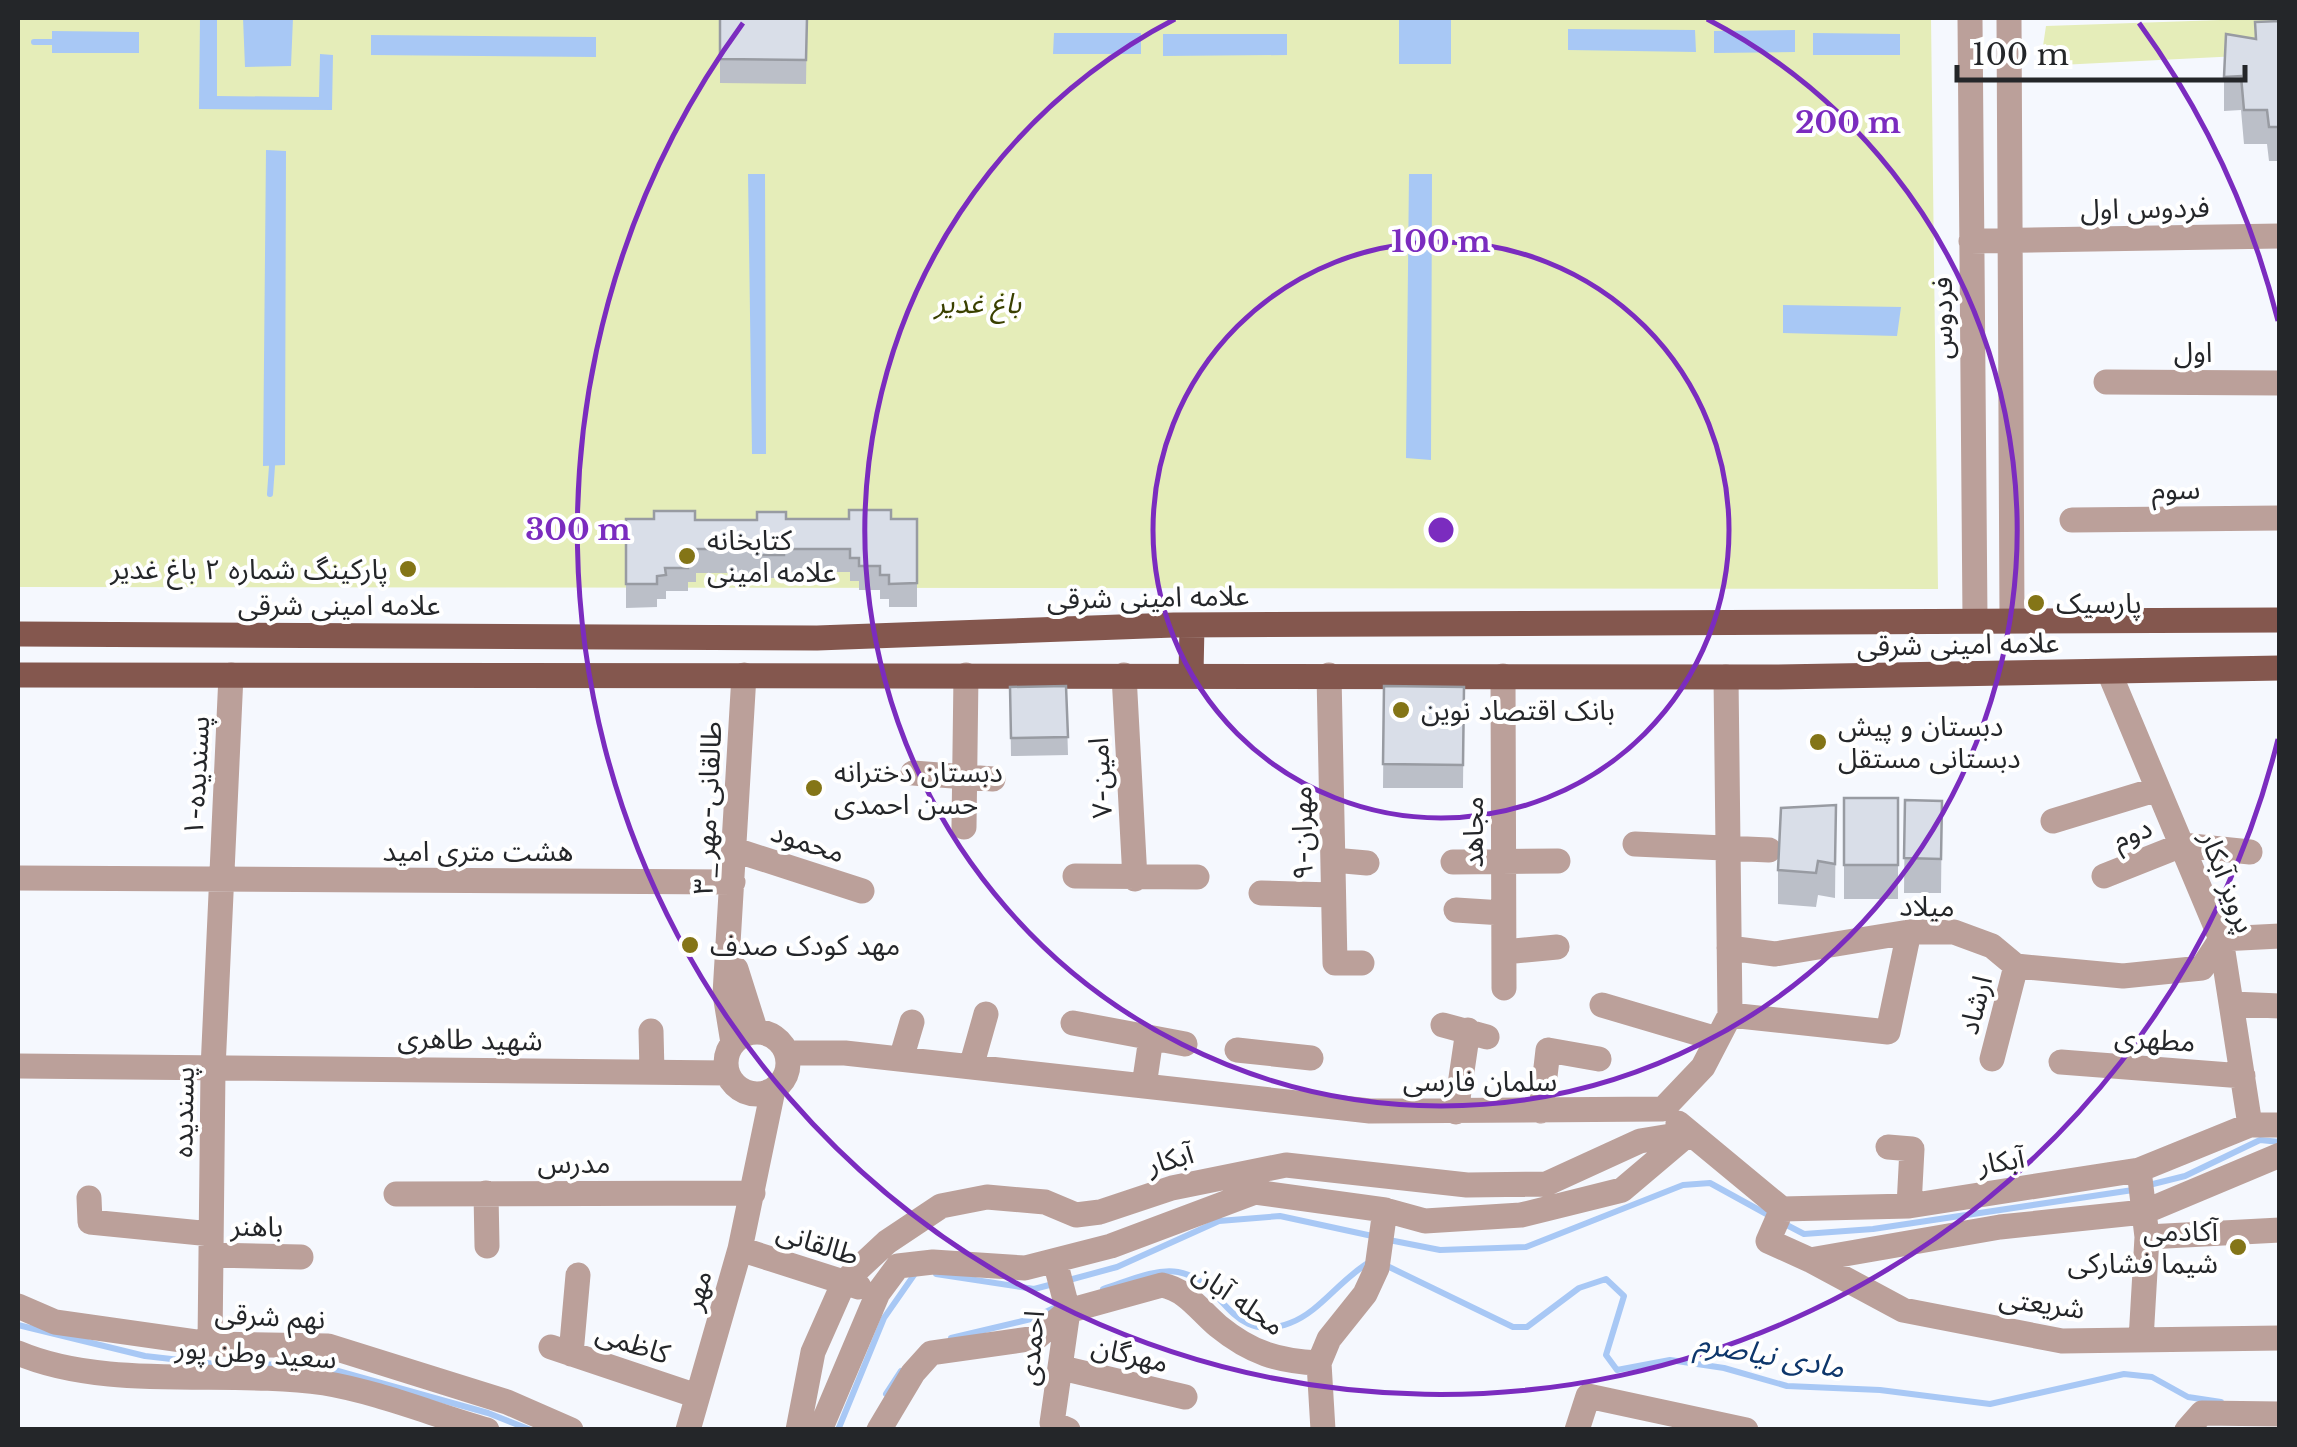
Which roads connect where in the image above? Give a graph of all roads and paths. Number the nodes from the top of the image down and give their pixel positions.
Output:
1 (1970, 18) edge
2 (2009, 18) edge
3 (2280, 236) edge
4 (2010, 239) junction
5 (1971, 241) junction
6 (2106, 382) dead end
7 (2280, 383) edge
8 (2280, 518) edge
9 (2072, 520) dead end
10 (2012, 618) junction
11 (1974, 619) junction
12 (2280, 620) edge
13 (1192, 624) junction
14 (18, 634) edge
15 (2280, 668) edge
16 (2109, 672) junction
17 (1191, 674) junction
18 (18, 675) edge
19 (231, 675) junction
20 (744, 675) junction
21 (966, 675) junction
22 (1124, 675) junction
23 (1329, 676) junction
24 (1503, 676) junction
25 (1726, 676) junction
26 (913, 773) dead end
27 (965, 777) junction
28 (993, 779) dead end
29 (2158, 789) junction
30 (2053, 821) dead end
31 (964, 827) dead end
32 (1635, 844) dead end
33 (2182, 845) junction
34 (1728, 846) junction
35 (735, 850) junction
36 (1770, 850) dead end
37 (2250, 852) dead end
38 (1332, 860) junction
39 (1558, 861) dead end
40 (1453, 862) dead end
41 (1504, 862) junction
42 (1367, 863) dead end
43 (1075, 876) dead end
44 (2104, 876) dead end
45 (1197, 877) dead end
46 (18, 878) edge
47 (1135, 878) junction
48 (222, 880) junction
49 (733, 882) junction
50 (862, 890) dead end
51 (1261, 893) dead end
52 (1333, 894) junction
53 (1456, 910) dead end
54 (1503, 913) junction
55 (1910, 932) junction
56 (2280, 936) edge
57 (2221, 939) junction
58 (1557, 948) dead end
59 (1729, 948) junction
60 (1504, 952) junction
61 (1362, 962) dead end
62 (2016, 966) junction
63 (1504, 988) dead end
64 (2232, 1004) junction
65 (1602, 1005) dead end
66 (2280, 1006) edge
67 (986, 1014) dead end
68 (1730, 1014) junction
69 (912, 1022) dead end
70 (1073, 1023) dead end
71 (1466, 1030) dead end
72 (650, 1031) dead end
73 (752, 1036) junction
74 (1151, 1038) junction
75 (1717, 1040) junction
76 (1185, 1044) dead end
77 (1237, 1050) dead end
78 (787, 1053) junction
79 (845, 1053) junction
80 (901, 1059) junction
81 (1992, 1059) dead end
82 (1599, 1060) dead end
83 (2061, 1062) dead end
84 (18, 1066) edge
85 (971, 1067) junction
86 (213, 1069) junction
87 (652, 1072) junction
88 (2243, 1076) junction
89 (734, 1081) junction
90 (1144, 1086) junction
91 (773, 1090) junction
92 (1282, 1102) junction
93 (1663, 1110) junction
94 (1456, 1112) junction
95 (1541, 1112) junction
96 (2250, 1125) junction
97 (2280, 1125) edge
98 (1689, 1133) junction
99 (1888, 1148) dead end
100 (2280, 1156) edge
101 (759, 1166) junction
102 (2139, 1170) junction
103 (486, 1193) junction
104 (753, 1193) junction
105 (396, 1194) dead end
106 (89, 1198) dead end
107 (1910, 1206) junction
108 (1782, 1208) junction
109 (1385, 1210) junction
110 (2146, 1224) junction
111 (2280, 1230) edge
112 (211, 1245) junction
113 (486, 1246) dead end
114 (740, 1249) junction
115 (301, 1257) dead end
116 (1810, 1260) junction
117 (1056, 1261) junction
118 (578, 1275) dead end
119 (844, 1282) junction
120 (878, 1293) junction
121 (18, 1306) edge
122 (1068, 1311) junction
123 (2280, 1338) edge
124 (2140, 1340) junction
125 (210, 1344) junction
126 (18, 1354) edge
127 (1320, 1362) junction
128 (1062, 1368) junction
129 (697, 1396) junction
130 (1185, 1398) dead end
131 (2263, 1420) edge
132 (2194, 1421) edge
133 (488, 1430) edge
134 (572, 1430) edge
135 (688, 1430) edge
136 (798, 1430) edge
137 (820, 1430) edge
138 (879, 1430) edge
139 (1068, 1430) edge
140 (1323, 1430) edge
141 (1576, 1430) edge
142 (1746, 1430) edge

1 - 5 street, فردوس
2 - 4 street
3 - 4 street, فردوس اول
4 - 5 street, فردوس اول
4 - 10 street
5 - 11 street, فردوس
6 - 7 street, اول
8 - 9 street, سوم
10 - 11 main road, علامه امینی شرقی
10 - 12 main road, علامه امینی شرقی
11 - 13 main road, علامه امینی شرقی
13 - 14 main road, علامه امینی شرقی
13 - 17 main road
15 - 16 main road, علامه امینی شرقی
16 - 25 main road, علامه امینی شرقی
16 - 29 street, پرویز آبکار
17 - 22 main road, علامه امینی شرقی
17 - 23 main road, علامه امینی شرقی
18 - 19 main road, علامه امینی شرقی
19 - 20 main road, علامه امینی شرقی
19 - 48 street, ۱-پسندیده
20 - 21 main road, علامه امینی شرقی
20 - 35 street, ۳_طالقانی-مهر
21 - 22 main road, علامه امینی شرقی
21 - 27 street
22 - 47 street, ۷-امین
23 - 24 main road, علامه امینی شرقی
23 - 38 street, ۹-مهران
24 - 25 main road, علامه امینی شرقی
24 - 41 street, مجاهد
25 - 34 street
26 - 27 street
27 - 28 street
27 - 31 street
29 - 30 street
29 - 33 street, پرویز آبکار
32 - 34 street
33 - 37 street
33 - 44 street, دوم
33 - 57 street, پرویز آبکار
34 - 36 street
34 - 59 street
35 - 49 street, ۳_طالقانی-مهر
35 - 50 street, محمود
38 - 42 street
38 - 52 street, ۹-مهران
39 - 41 street
40 - 41 street
41 - 54 street, مجاهد
43 - 47 street
45 - 47 street
46 - 48 street, هشت متری امید
48 - 49 street, هشت متری امید
48 - 86 street, پسندیده
49 - 73 street, ۳_طالقانی-مهر
51 - 52 street
52 - 61 street, ۹-مهران
53 - 54 street
54 - 60 street, مجاهد
55 - 59 street, میلاد
55 - 62 street, میلاد
55 - 68 street
56 - 57 street
57 - 62 street, میلاد
57 - 64 street, پرویز آبکار
58 - 60 street
59 - 68 street
60 - 63 street, مجاهد
62 - 81 street, ارشاد
64 - 66 street
64 - 88 street, پرویز آبکار
65 - 75 street
67 - 85 street
68 - 75 street
69 - 80 street
70 - 74 street
71 - 94 street
72 - 87 street
73 - 78 street
73 - 79 street, سلمان فارسی
73 - 89 street
74 - 76 street
74 - 90 street
75 - 93 street
77 - 92 street
78 - 79 street, سلمان فارسی
78 - 91 street
79 - 80 street, سلمان فارسی
80 - 85 street, سلمان فارسی
82 - 95 street
83 - 88 street, مطهری
84 - 86 street, شهید طاهری
85 - 90 street, سلمان فارسی
86 - 87 street, شهید طاهری
86 - 112 street, پسندیده
87 - 89 street, شهید طاهری
88 - 96 street, پرویز آبکار
89 - 91 street
89 - 101 street, مهر
90 - 92 street, سلمان فارسی
91 - 101 street, مهر
92 - 94 street, سلمان فارسی
93 - 95 street, سلمان فارسی
93 - 98 street
94 - 95 street, سلمان فارسی
96 - 97 street, آبکار
96 - 102 street, آبکار
98 - 108 street
98 - 109 street, آبکار
98 - 119 street, آبکار
99 - 107 street
100 - 110 street
101 - 104 street, مهر
102 - 107 street, آبکار
102 - 110 street
103 - 104 street, مدرس
103 - 105 street, مدرس
103 - 113 street
104 - 114 street, مهر
106 - 112 street, باهنر
107 - 108 street, آبکار
108 - 116 street
109 - 117 street, آبکار
109 - 127 street
110 - 111 street
110 - 116 street
110 - 124 street
112 - 115 street, باهنر
112 - 125 street, پسندیده
114 - 119 street, طالقانی
114 - 129 street, مهر
116 - 124 street, شریعتی
117 - 120 street, آبکار
117 - 122 street, احمدی
118 - 129 street, کاظمی
119 - 120 street, طالقانی
119 - 136 street, آبکار
120 - 137 street, آبکار
121 - 125 street, نهم شرقی
122 - 127 street, محله آبان
122 - 128 street, احمدی
122 - 138 street
123 - 124 street, شریعتی
125 - 134 street, نهم شرقی
126 - 133 street, سعید وطن پور
127 - 140 street
128 - 130 street, مهرگان
128 - 139 street, احمدی
129 - 135 street, مهر
131 - 132 street
141 - 142 street

